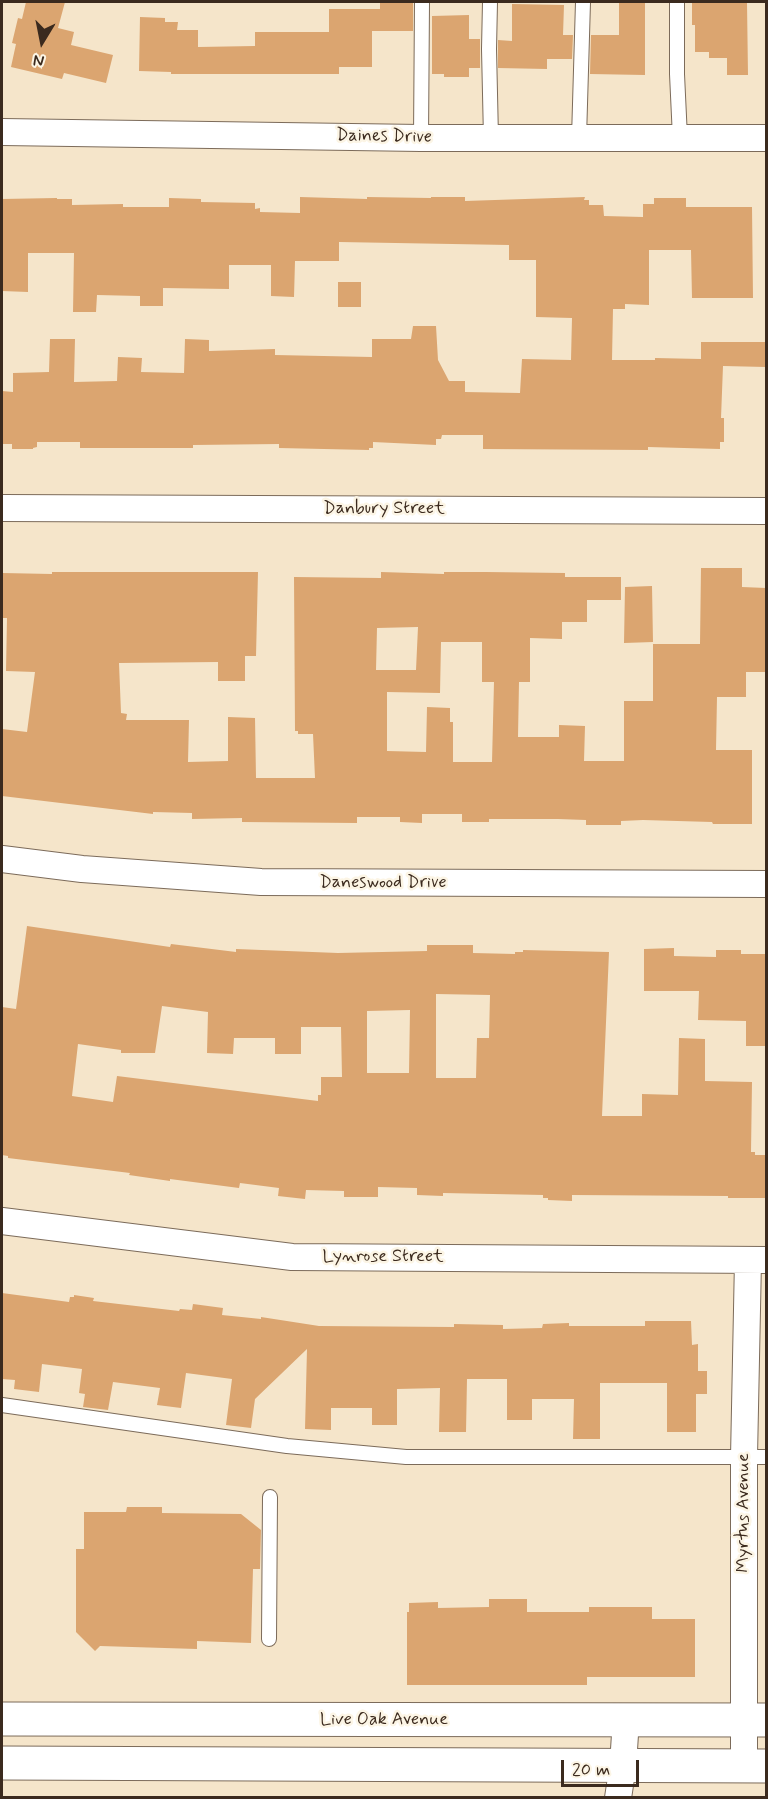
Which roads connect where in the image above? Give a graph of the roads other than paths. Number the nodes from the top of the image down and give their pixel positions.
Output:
1 (422, 2) edge
2 (490, 2) edge
3 (583, 2) edge
4 (677, 2) edge
5 (2, 132) edge
6 (421, 138) junction
7 (491, 138) junction
8 (579, 138) junction
9 (680, 138) junction
10 (766, 138) edge
11 (2, 508) edge
12 (766, 511) edge
13 (2, 859) edge
14 (766, 884) edge
15 (2, 1221) edge
16 (758, 1260) edge
17 (2, 1405) edge
18 (755, 1457) edge
19 (270, 1497) dead end
20 (269, 1639) dead end
21 (2, 1719) edge
22 (626, 1719) junction
23 (755, 1720) edge
24 (2, 1763) edge
25 (623, 1765) junction
26 (755, 1766) edge
27 (618, 1797) edge

1 - 6 lane
2 - 7 lane
3 - 8 lane
4 - 9 lane
5 - 6 street, Daines Drive
6 - 7 street, Daines Drive
7 - 8 street, Daines Drive
8 - 9 street, Daines Drive
9 - 10 street, Daines Drive
11 - 12 street, Danbury Street
13 - 14 street, Daneswood Drive
15 - 16 street, Lynrose Street
16 - 18 street, Myrtus Avenue
17 - 18 lane
18 - 23 street, Myrtus Avenue
19 - 20 lane
21 - 22 main road, Live Oak Avenue
22 - 23 main road, Live Oak Avenue
22 - 25 street
23 - 26 street, Myrtus Avenue
24 - 25 main road
25 - 26 main road
25 - 27 street

